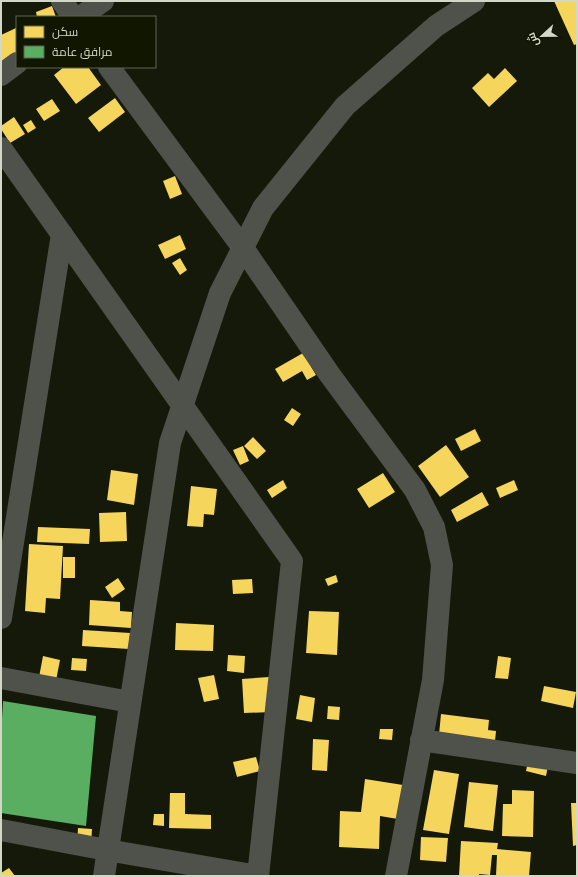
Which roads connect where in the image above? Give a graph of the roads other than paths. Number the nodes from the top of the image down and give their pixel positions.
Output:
1 (62, 1) edge
2 (102, 1) edge
3 (474, 1) edge
4 (72, 16) edge
5 (81, 16) edge
6 (16, 64) edge
7 (110, 68) edge
8 (1, 75) edge
9 (1, 148) edge
10 (62, 234) junction
11 (243, 248) junction
12 (182, 405) junction
13 (1, 618) edge
14 (1, 678) edge
15 (130, 702) junction
16 (422, 740) junction
17 (577, 763) edge
18 (1, 830) edge
19 (107, 850) junction
20 (104, 876) edge
21 (258, 876) edge
22 (396, 876) edge

1 - 4 street
2 - 5 street
3 - 11 street
6 - 8 street
7 - 11 street
9 - 10 street
10 - 12 street
10 - 13 street
11 - 12 street
11 - 16 street
12 - 15 street
12 - 21 street
14 - 15 street
15 - 19 street
16 - 17 street
16 - 22 street
18 - 19 street
19 - 20 street
19 - 21 street

